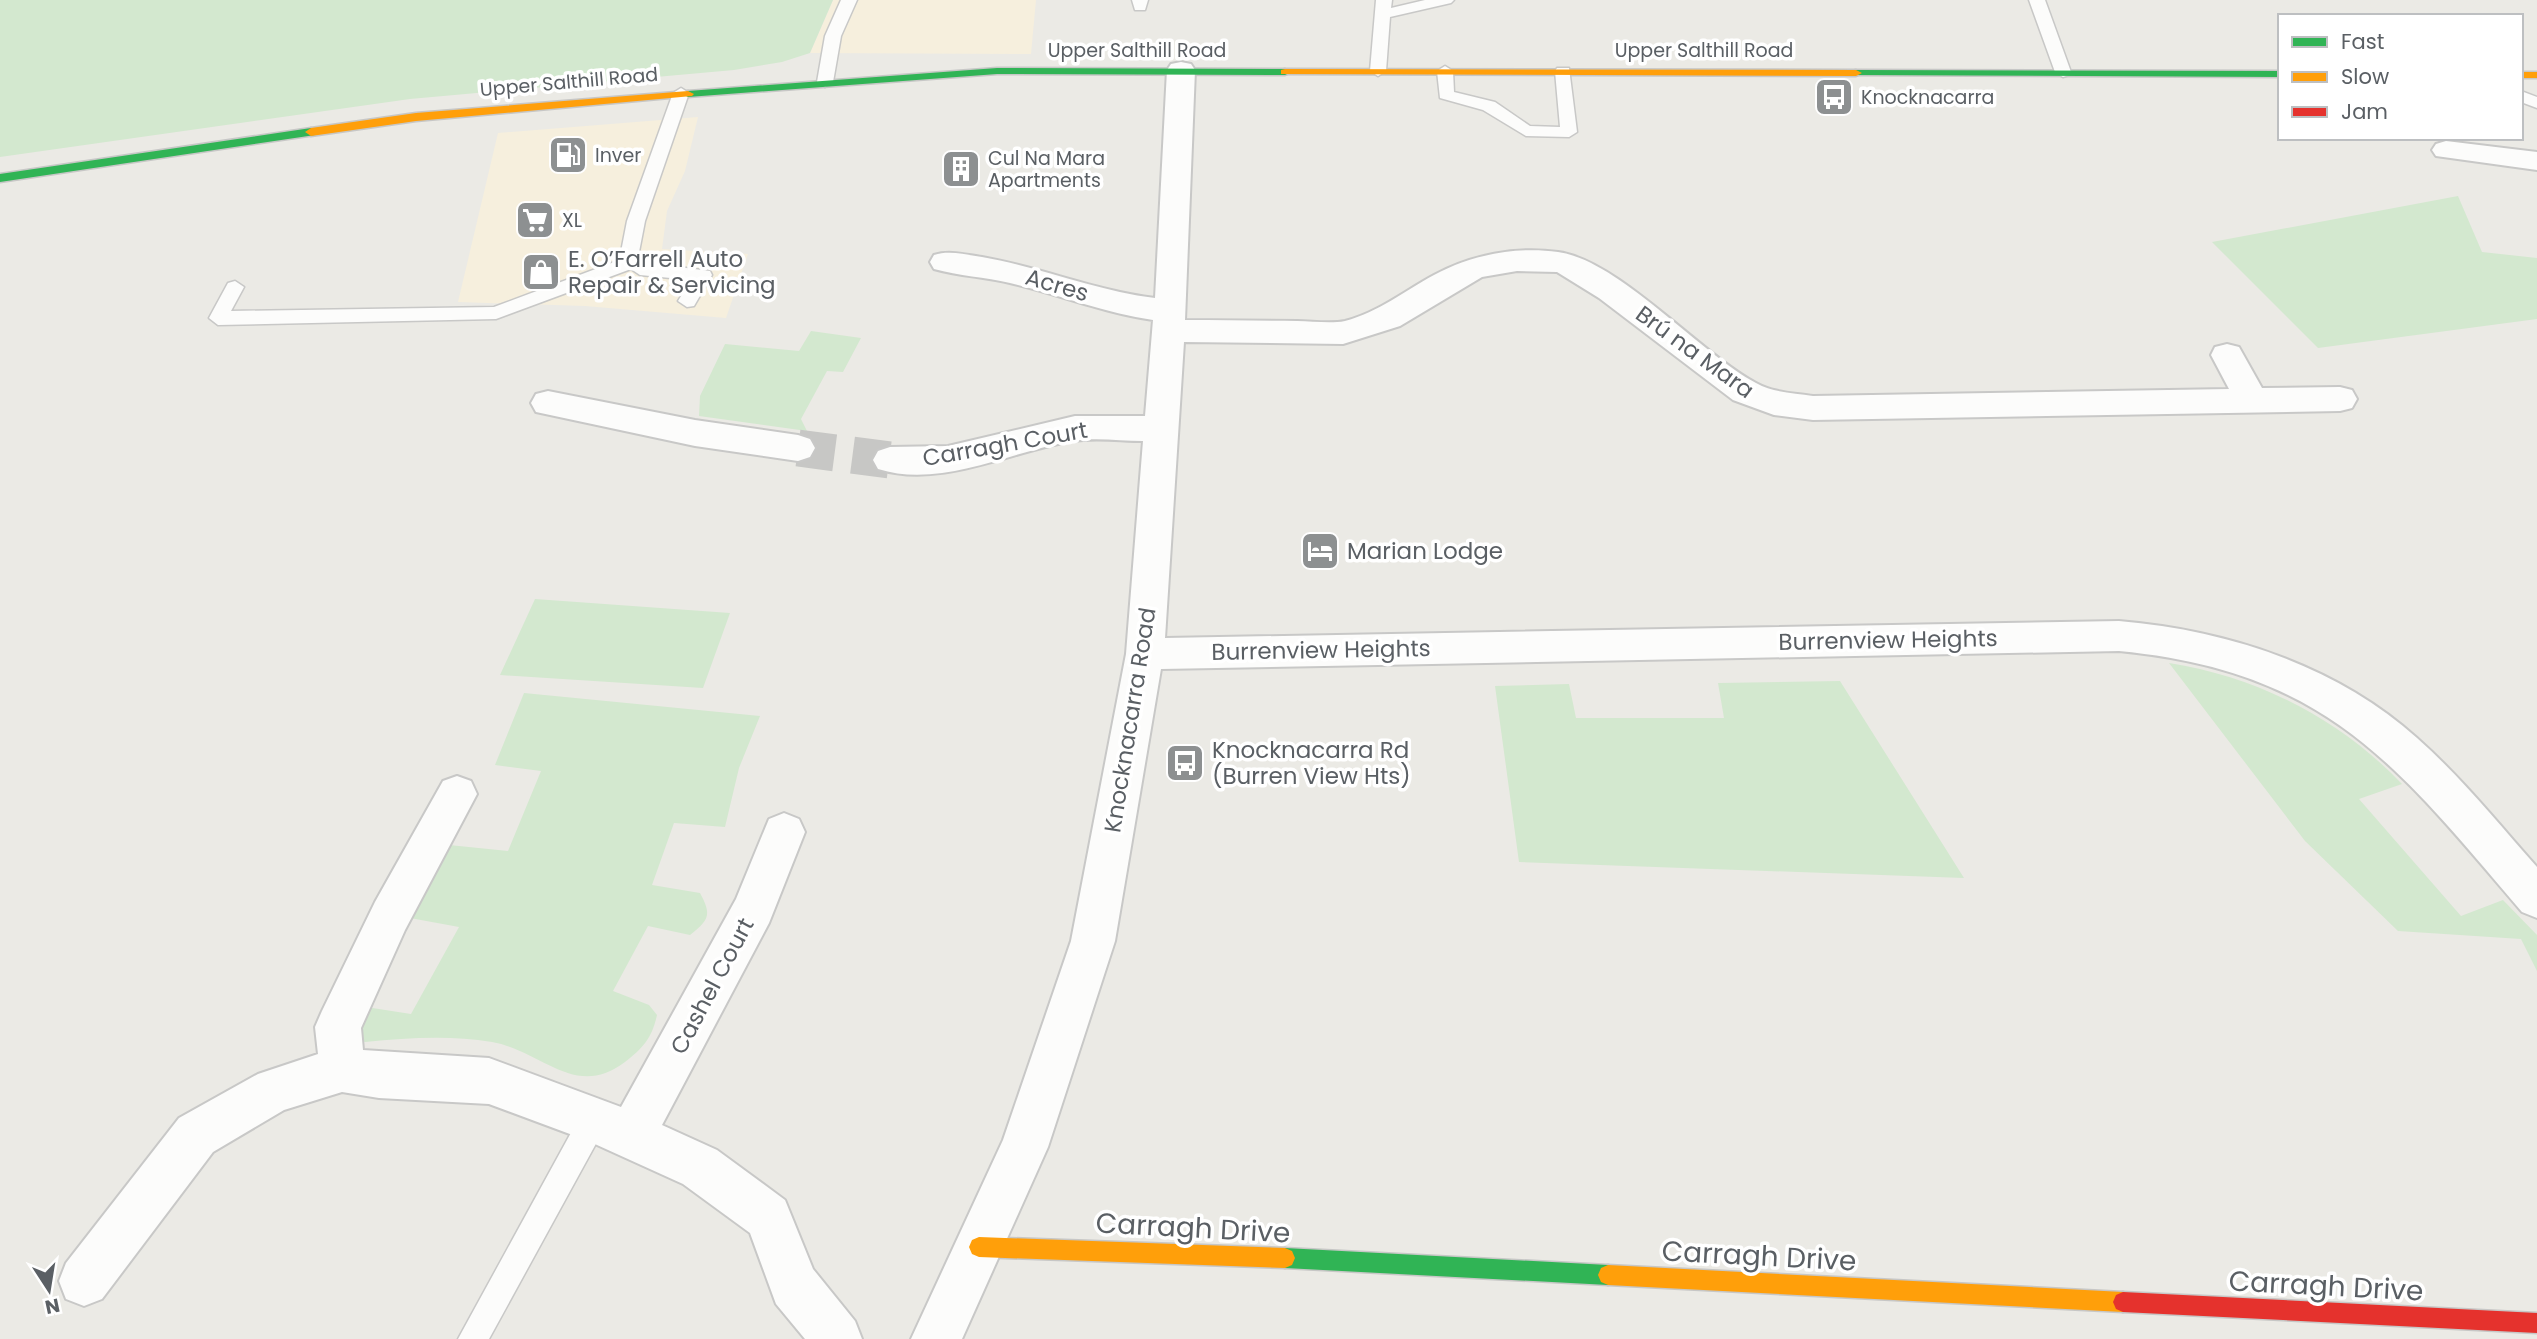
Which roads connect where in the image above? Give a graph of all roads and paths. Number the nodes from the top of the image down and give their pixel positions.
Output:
1 (849, 0) edge
2 (1446, 0) edge
3 (2037, 0) edge
4 (1384, 7) edge
5 (1181, 70) junction
6 (1378, 71) junction
7 (1445, 71) junction
8 (1563, 71) junction
9 (2063, 72) junction
10 (2278, 74) edge
11 (825, 82) junction
12 (681, 93) junction
13 (2446, 150) dead end
14 (2537, 161) edge
15 (0, 178) edge
16 (635, 261) junction
17 (945, 262) dead end
18 (235, 287) dead end
19 (687, 302) dead end
20 (1168, 321) junction
21 (2227, 355) dead end
22 (2340, 399) dead end
23 (2252, 400) junction
24 (548, 403) dead end
25 (1161, 429) junction
26 (798, 447) tunnel mouth
27 (890, 460) tunnel mouth
28 (1145, 654) junction
29 (457, 794) dead end
30 (784, 832) dead end
31 (2537, 898) edge
32 (342, 1069) junction
33 (613, 1127) junction
34 (979, 1247) junction
35 (84, 1280) dead end
36 (2537, 1324) edge
37 (473, 1339) edge
38 (837, 1339) edge
39 (936, 1339) edge

1 - 11 lane
2 - 4 lane
3 - 9 lane
4 - 6 lane
5 - 6 main road, Upper Salthill Road
5 - 11 main road, Upper Salthill Road
5 - 20 street, Knocknacarra Road
6 - 7 main road, Upper Salthill Road
7 - 8 main road, Upper Salthill Road
7 - 8 lane
8 - 9 main road, Upper Salthill Road
9 - 10 main road, Upper Salthill Road
11 - 12 main road, Upper Salthill Road
12 - 15 main road, Upper Salthill Road
12 - 16 lane
13 - 14 street
16 - 18 lane
16 - 19 lane
17 - 20 street, Acres
20 - 23 street, Brú na Mara
20 - 25 street, Knocknacarra Road
21 - 23 street
22 - 23 street, Brú na Mara
24 - 26 street
25 - 27 street, Carragh Court
25 - 28 street, Knocknacarra Road
28 - 31 street, Burrenview Heights
28 - 34 street, Knocknacarra Road
29 - 32 street
30 - 33 street, Cashel Court
32 - 33 street
32 - 35 street
33 - 37 lane
33 - 38 street
34 - 36 main road, Carragh Drive
34 - 39 street, Knocknacarra Road

